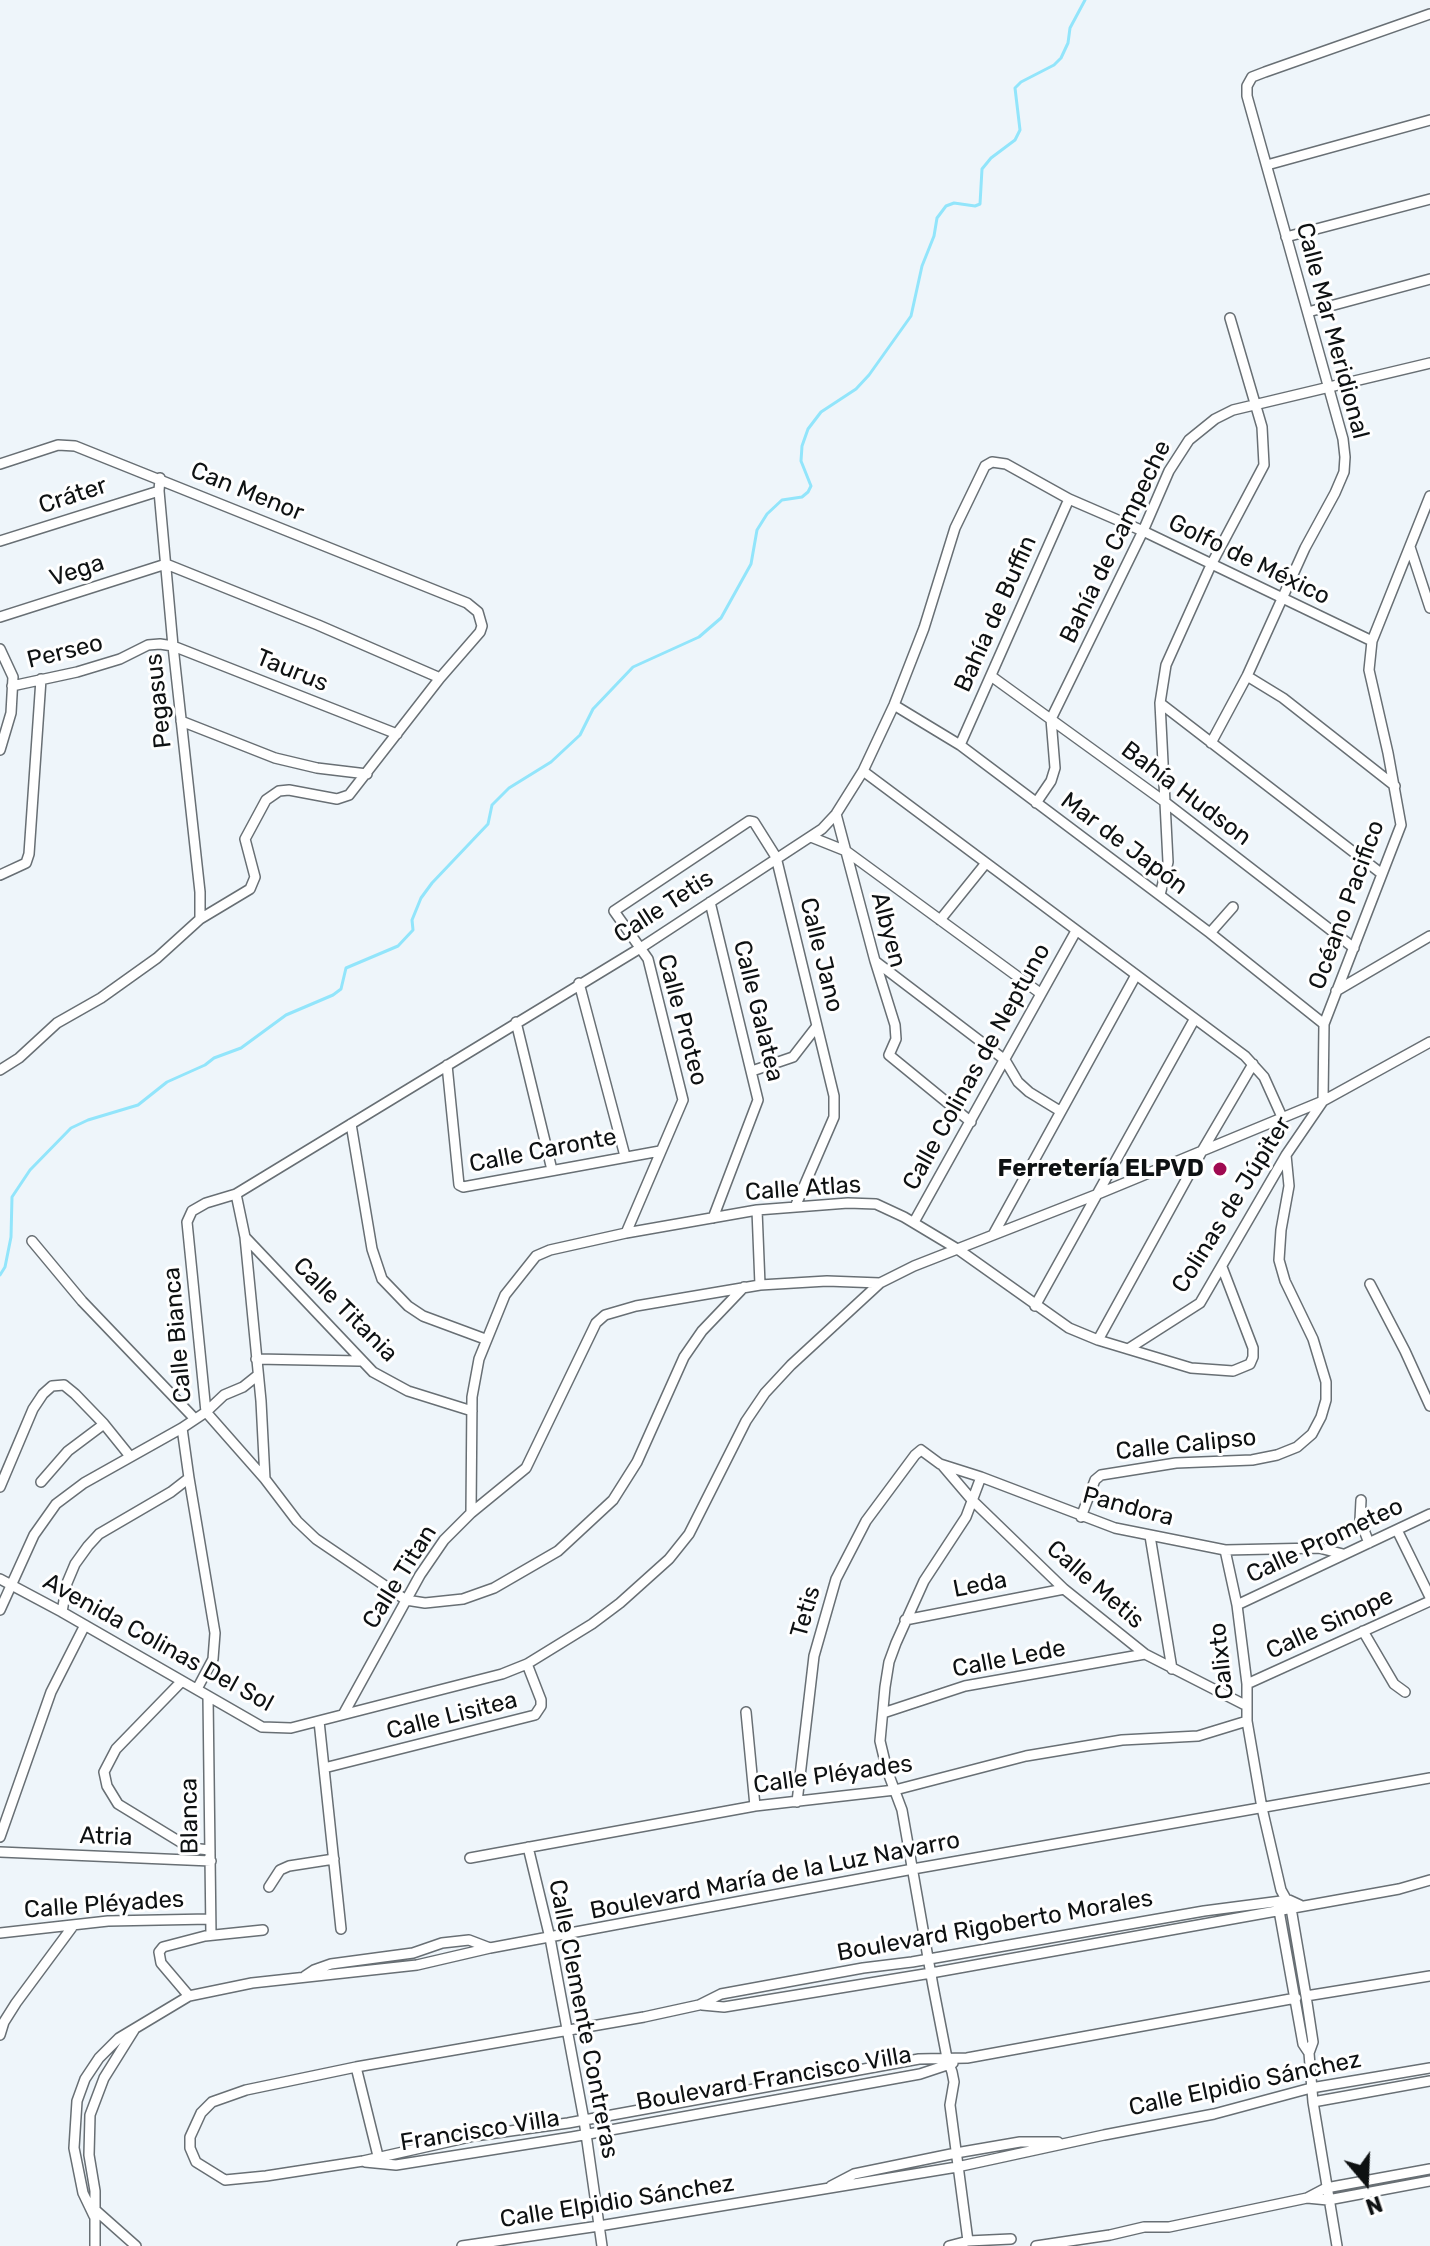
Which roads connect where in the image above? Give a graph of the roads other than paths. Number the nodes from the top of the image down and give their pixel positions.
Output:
1 (1430, 14) edge
2 (1430, 120) edge
3 (1267, 165) junction
4 (1430, 199) edge
5 (1286, 237) junction
6 (1430, 279) edge
7 (1308, 312) junction
8 (1230, 318) dead end
9 (1430, 363) edge
10 (1329, 386) junction
11 (1255, 403) junction
12 (0, 464) edge
13 (981, 472) joint
14 (160, 478) junction
15 (159, 491) junction
16 (1430, 496) edge
17 (1069, 499) junction
18 (1143, 531) junction
19 (0, 541) edge
20 (1410, 547) junction
21 (166, 564) junction
22 (1211, 565) junction
23 (1281, 598) junction
24 (1430, 608) edge
25 (0, 617) edge
26 (1372, 641) junction
27 (173, 646) junction
28 (0, 649) edge
29 (991, 676) junction
30 (1247, 676) junction
31 (440, 678) junction
32 (41, 679) junction
33 (12, 686) junction
34 (1160, 703) junction
35 (894, 705) junction
36 (1051, 719) junction
37 (181, 721) junction
38 (397, 734) junction
39 (1211, 743) junction
40 (960, 745) junction
41 (0, 750) edge
42 (863, 771) junction
43 (367, 774) junction
44 (1395, 786) junction
45 (1165, 802) junction
46 (1036, 803) junction
47 (836, 814) junction
48 (811, 837) junction
49 (846, 851) junction
50 (776, 857) junction
51 (986, 863) junction
52 (1382, 874) junction
53 (0, 875) edge
54 (1160, 895) junction
55 (710, 902) junction
56 (1233, 907) dead end
57 (614, 911) joint
58 (200, 919) junction
59 (940, 920) junction
60 (1076, 931) junction
61 (1210, 933) junction
62 (1430, 936) edge
63 (642, 947) junction
64 (1354, 948) junction
65 (875, 961) junction
66 (1136, 975) junction
67 (579, 983) junction
68 (1336, 991) junction
69 (1040, 993) junction
70 (1194, 1020) junction
71 (516, 1022) junction
72 (1324, 1024) junction
73 (817, 1026) junction
74 (1430, 1042) edge
75 (1005, 1060) junction
76 (1253, 1064) junction
77 (447, 1065) junction
78 (0, 1070) edge
79 (752, 1071) junction
80 (1323, 1101) junction
81 (1060, 1111) junction
82 (1282, 1117) junction
83 (971, 1122) junction
84 (351, 1124) junction
85 (660, 1151) junction
86 (1202, 1151) junction
87 (1286, 1155) junction
88 (625, 1156) junction
89 (552, 1170) junction
90 (236, 1194) junction
91 (1098, 1194) junction
92 (795, 1207) junction
93 (757, 1210) junction
94 (189, 1216) joint
95 (713, 1218) junction
96 (914, 1222) junction
97 (626, 1233) junction
98 (993, 1235) junction
99 (245, 1237) junction
100 (32, 1241) dead end
101 (959, 1250) junction
102 (1222, 1267) junction
103 (880, 1283) junction
104 (1370, 1284) dead end
105 (760, 1285) junction
106 (744, 1287) junction
107 (1035, 1306) junction
108 (485, 1339) junction
109 (1098, 1340) junction
110 (1128, 1349) junction
111 (256, 1359) junction
112 (360, 1361) junction
113 (258, 1375) junction
114 (1430, 1406) edge
115 (472, 1411) junction
116 (206, 1412) junction
117 (195, 1419) junction
118 (104, 1424) junction
119 (182, 1428) junction
120 (129, 1455) junction
121 (915, 1455) joint
122 (940, 1464) junction
123 (981, 1477) junction
124 (265, 1479) junction
125 (186, 1480) junction
126 (41, 1482) dead end
127 (0, 1487) edge
128 (972, 1500) junction
129 (1361, 1500) dead end
130 (471, 1513) junction
131 (1430, 1514) edge
132 (1081, 1517) junction
133 (1397, 1530) junction
134 (1150, 1536) junction
135 (1369, 1543) junction
136 (1225, 1550) junction
137 (1343, 1554) junction
138 (0, 1579) edge
139 (10, 1584) junction
140 (1064, 1589) junction
141 (1430, 1599) edge
142 (406, 1600) junction
143 (1237, 1605) junction
144 (0, 1610) edge
145 (62, 1612) junction
146 (905, 1620) junction
147 (85, 1625) junction
148 (1363, 1631) junction
149 (1145, 1654) junction
150 (527, 1664) junction
151 (1172, 1669) junction
152 (182, 1681) junction
153 (1247, 1684) junction
154 (197, 1689) junction
155 (1405, 1692) dead end
156 (208, 1696) junction
157 (1247, 1706) junction
158 (746, 1712) dead end
159 (344, 1713) junction
160 (883, 1713) junction
161 (319, 1721) junction
162 (1247, 1721) junction
163 (324, 1768) junction
164 (1430, 1778) edge
165 (895, 1790) junction
166 (797, 1802) junction
167 (755, 1806) junction
168 (1262, 1808) junction
169 (0, 1837) edge
170 (528, 1847) junction
171 (0, 1852) edge
172 (210, 1855) junction
173 (470, 1858) dead end
174 (334, 1859) junction
175 (913, 1869) junction
176 (1430, 1880) edge
177 (269, 1887) dead end
178 (1287, 1905) junction
179 (210, 1919) junction
180 (73, 1926) junction
181 (341, 1929) dead end
182 (263, 1930) dead end
183 (0, 1933) edge
184 (211, 1935) junction
185 (550, 1938) junction
186 (490, 1948) junction
187 (930, 1959) junction
188 (931, 1973) junction
189 (1430, 1976) edge
190 (303, 1978) junction
191 (189, 1996) junction
192 (1301, 1997) junction
193 (699, 2005) junction
194 (135, 2029) junction
195 (567, 2030) junction
196 (0, 2035) edge
197 (948, 2061) junction
198 (356, 2067) junction
199 (1430, 2068) edge
200 (1430, 2081) edge
201 (1311, 2088) junction
202 (1313, 2102) junction
203 (641, 2109) junction
204 (584, 2120) junction
205 (644, 2122) junction
206 (586, 2134) junction
207 (1070, 2143) junction
208 (956, 2153) junction
209 (379, 2160) junction
210 (957, 2167) junction
211 (1430, 2169) edge
212 (1430, 2181) edge
213 (1326, 2188) junction
214 (826, 2189) junction
215 (1307, 2198) junction
216 (1328, 2200) junction
217 (92, 2210) junction
218 (599, 2226) junction
219 (1011, 2239) dead end
220 (968, 2241) junction
221 (95, 2246) edge
222 (136, 2246) edge
223 (462, 2246) edge
224 (602, 2246) edge
225 (949, 2246) edge
226 (1036, 2246) edge
227 (1337, 2246) edge

1 - 3 street, Calle Mar Meridional
2 - 3 street
3 - 5 street, Calle Mar Meridional
4 - 5 street
5 - 7 street, Calle Mar Meridional
6 - 7 street
7 - 10 street, Calle Mar Meridional
8 - 11 street
9 - 10 street, Bahía de Campeche
10 - 11 street, Bahía de Campeche
10 - 23 street, Calle Mar Meridional
11 - 18 street, Bahía de Campeche
11 - 22 street
12 - 14 street, Can Menor
13 - 17 street, Golfo de México
13 - 35 street, Calle Tetis
14 - 15 street, Pegasus
14 - 31 street, Can Menor
15 - 19 street, Cráter
15 - 21 street, Pegasus
16 - 20 street, Océano Pacifico
17 - 18 street, Golfo de México
17 - 29 street, Bahía de Buffin
18 - 22 street, Golfo de México
18 - 36 street, Bahía de Campeche
20 - 24 street
20 - 26 street, Océano Pacifico
21 - 25 street, Vega
21 - 27 street, Pegasus
21 - 31 street
22 - 23 street, Golfo de México
22 - 34 street
23 - 26 street, Golfo de México
23 - 30 street, Calle Mar Meridional
26 - 44 street, Océano Pacifico
27 - 32 street, Perseo
27 - 37 street, Pegasus
27 - 38 street, Taurus
28 - 33 street
29 - 36 street, Bahía Hudson
29 - 40 street, Bahía de Buffin
30 - 39 street, Calle Mar Meridional
30 - 44 street
31 - 38 street
32 - 33 street, Perseo
32 - 53 street
33 - 41 street
34 - 39 street
34 - 45 street
35 - 40 street, Mar de Japón
35 - 42 street, Calle Tetis
36 - 45 street, Bahía Hudson
36 - 46 street
37 - 43 street
37 - 58 street, Pegasus
38 - 43 street
39 - 52 street
40 - 46 street, Mar de Japón
42 - 47 street, Calle Tetis
42 - 51 street
43 - 58 street
44 - 52 street, Océano Pacifico
45 - 54 street
45 - 64 street, Bahía Hudson
46 - 54 street, Mar de Japón
47 - 48 street, Calle Tetis
47 - 49 street, Albyen
48 - 49 street
48 - 50 street, Calle Tetis
49 - 59 street
49 - 65 street, Albyen
50 - 55 street, Calle Tetis
50 - 57 street, Calle Jano
50 - 73 street, Calle Jano
51 - 59 street
51 - 60 street
52 - 64 street, Océano Pacifico
54 - 61 street, Mar de Japón
55 - 63 street, Calle Tetis
55 - 79 street, Calle Galatea
56 - 61 street
57 - 63 street, Calle Proteo
58 - 78 street
59 - 69 street
60 - 66 street
60 - 69 street, Calle Colinas de Neptuno
61 - 72 street, Mar de Japón
62 - 68 street
63 - 67 street, Calle Tetis
63 - 85 street, Calle Proteo
64 - 68 street, Océano Pacifico
65 - 75 street
65 - 83 street, Albyen
66 - 70 street
66 - 81 street
67 - 71 street, Calle Tetis
67 - 88 street
68 - 72 street, Océano Pacifico
69 - 75 street, Calle Colinas de Neptuno
70 - 76 street
70 - 91 street
71 - 77 street, Calle Tetis
71 - 89 street
72 - 80 street, Océano Pacifico
73 - 79 street
73 - 92 street, Calle Jano
74 - 80 street, Avenida Colinas Del Sol
75 - 81 street
75 - 83 street, Calle Colinas de Neptuno
76 - 82 street
76 - 86 street
77 - 84 street, Calle Tetis
77 - 89 street, Calle Caronte
79 - 95 street, Calle Galatea
80 - 82 street, Avenida Colinas Del Sol
80 - 87 street, Colinas de Júpiter
81 - 98 street
82 - 86 street, Avenida Colinas Del Sol
83 - 96 street, Calle Colinas de Neptuno
84 - 90 street, Calle Tetis
84 - 108 street
85 - 88 street, Calle Caronte
85 - 97 street, Calle Proteo
86 - 91 street, Avenida Colinas Del Sol
86 - 109 street
87 - 102 street, Colinas de Júpiter
87 - 132 street, Calle Calipso
88 - 89 street, Calle Caronte
90 - 94 street, Calle Tetis
90 - 99 street
91 - 98 street, Avenida Colinas Del Sol
91 - 107 street
92 - 93 street, Calle Atlas
92 - 96 street, Calle Atlas
93 - 95 street, Calle Atlas
93 - 105 street
94 - 116 street, Calle Bianca
95 - 97 street, Calle Atlas
96 - 101 street, Calle Atlas
97 - 108 street, Calle Atlas
98 - 101 street, Avenida Colinas Del Sol
99 - 111 street
99 - 112 street, Calle Titania
100 - 117 street
101 - 103 street, Avenida Colinas Del Sol
101 - 107 street, Calle Atlas
102 - 110 street, Colinas de Júpiter
102 - 110 street, Calle Atlas
103 - 105 street
103 - 150 street, Avenida Colinas Del Sol
104 - 114 street
105 - 106 street
106 - 130 street, Calle Titan
106 - 142 street
107 - 109 street, Calle Atlas
108 - 115 street, Calle Atlas
109 - 110 street, Calle Atlas
111 - 112 street
111 - 113 street
112 - 115 street, Calle Titania
113 - 116 street
113 - 124 street
115 - 130 street, Calle Atlas
116 - 117 street, Calle Bianca
116 - 124 street
117 - 119 street, Calle Bianca
118 - 120 street
118 - 126 street
118 - 127 street
119 - 120 street
119 - 125 street, Calle Bianca
120 - 139 street
121 - 122 street, Pandora
121 - 166 street, Tetis
122 - 123 street, Pandora
122 - 128 street, Calle Metis
123 - 128 street
123 - 132 street, Pandora
124 - 142 street
125 - 145 street
125 - 154 street, Calle Bianca
128 - 140 street, Calle Metis
128 - 146 street
129 - 135 street
130 - 142 street, Calle Titan
131 - 133 street, Calle Prometeo
132 - 134 street, Pandora
133 - 135 street, Calle Prometeo
133 - 141 street
134 - 136 street, Pandora
134 - 151 street
135 - 137 street, Calle Prometeo
136 - 137 street, Pandora
136 - 143 street, Calixto
137 - 143 street, Calle Prometeo
138 - 139 street, Avenida Colinas Del Sol
139 - 144 street
139 - 145 street, Avenida Colinas Del Sol
140 - 146 street, Leda
140 - 149 street, Calle Metis
141 - 148 street, Calle Sinope
142 - 159 street, Calle Titan
143 - 153 street, Calixto
145 - 147 street, Avenida Colinas Del Sol
146 - 160 street
147 - 152 street, Avenida Colinas Del Sol
147 - 169 street
148 - 153 street, Calle Sinope
148 - 155 street
149 - 151 street, Calle Metis
149 - 160 street, Calle Lede
150 - 159 street, Avenida Colinas Del Sol
150 - 163 street, Calle Lisitea
151 - 157 street, Calle Metis
152 - 154 street, Avenida Colinas Del Sol
152 - 172 street
153 - 157 street, Calixto
154 - 156 street, Avenida Colinas Del Sol
156 - 161 street, Avenida Colinas Del Sol
156 - 172 street, Blanca
157 - 162 street, Calixto
158 - 167 street
159 - 161 street, Avenida Colinas Del Sol
160 - 165 street
161 - 163 street
162 - 165 street, Calle Pléyades
162 - 168 street, Calixto
163 - 174 street
164 - 168 street, Boulevard María de la Luz Navarro
165 - 166 street, Calle Pléyades
165 - 175 street
166 - 167 street, Calle Pléyades
167 - 170 street, Calle Pléyades
168 - 175 street, Boulevard María de la Luz Navarro
168 - 178 street, Calixto
170 - 173 street, Calle Pléyades
170 - 185 street, Calle Clemente Contreras
171 - 172 street, Atria
172 - 179 street, Blanca
174 - 177 street
174 - 181 street
175 - 185 street, Boulevard María de la Luz Navarro
175 - 187 street
176 - 178 street, Boulevard Rigoberto Morales
178 - 187 street, Boulevard Rigoberto Morales
178 - 188 street, Boulevard Rigoberto Morales
178 - 192 street
179 - 180 street, Calle Pléyades
179 - 184 street, Blanca
180 - 183 street, Calle Pléyades
180 - 196 street
182 - 184 street
184 - 191 street
185 - 186 street, Boulevard María de la Luz Navarro
185 - 195 street, Calle Clemente Contreras
186 - 190 street, Boulevard María de la Luz Navarro
186 - 190 street
187 - 188 street
187 - 193 street, Boulevard Rigoberto Morales
188 - 193 street, Boulevard Rigoberto Morales
188 - 197 street
189 - 192 street, Boulevard Francisco Villa
190 - 191 street, Boulevard María de la Luz Navarro
191 - 194 street, Boulevard María de la Luz Navarro
192 - 197 street, Boulevard Francisco Villa
192 - 201 street
193 - 195 street, Boulevard Rigoberto Morales
194 - 217 street, Boulevard María de la Luz Navarro
194 - 217 street, Boulevard María de la Luz Navarro
195 - 198 street, Boulevard Rigoberto Morales
195 - 204 street, Calle Clemente Contreras
197 - 203 street, Boulevard Francisco Villa
197 - 205 street, Boulevard Francisco Villa
197 - 208 street
198 - 209 street
198 - 209 street, Boulevard Rigoberto Morales
199 - 201 street, Calle Elpidio Sánchez
200 - 202 street, Calle Elpidio Sánchez
201 - 202 street
201 - 207 street, Calle Elpidio Sánchez
202 - 213 street
203 - 204 street, Boulevard Francisco Villa
203 - 205 street
204 - 206 street, Calle Clemente Contreras
204 - 209 street, Boulevard Francisco Villa
205 - 206 street, Boulevard Francisco Villa
206 - 209 street, Francisco Villa
206 - 218 street, Calle Clemente Contreras
207 - 208 street, Calle Elpidio Sánchez
207 - 210 street, Calle Elpidio Sánchez
208 - 210 street
208 - 214 street, Calle Elpidio Sánchez
210 - 214 street, Calle Elpidio Sánchez
210 - 220 street
211 - 213 street
212 - 216 street
213 - 215 street
213 - 216 street
214 - 218 street, Calle Elpidio Sánchez
215 - 216 street
215 - 226 street
216 - 227 street
217 - 221 street, Boulevard María de la Luz Navarro
217 - 222 street
218 - 223 street, Calle Elpidio Sánchez
218 - 224 street, Calle Clemente Contreras
219 - 220 street
220 - 225 street

